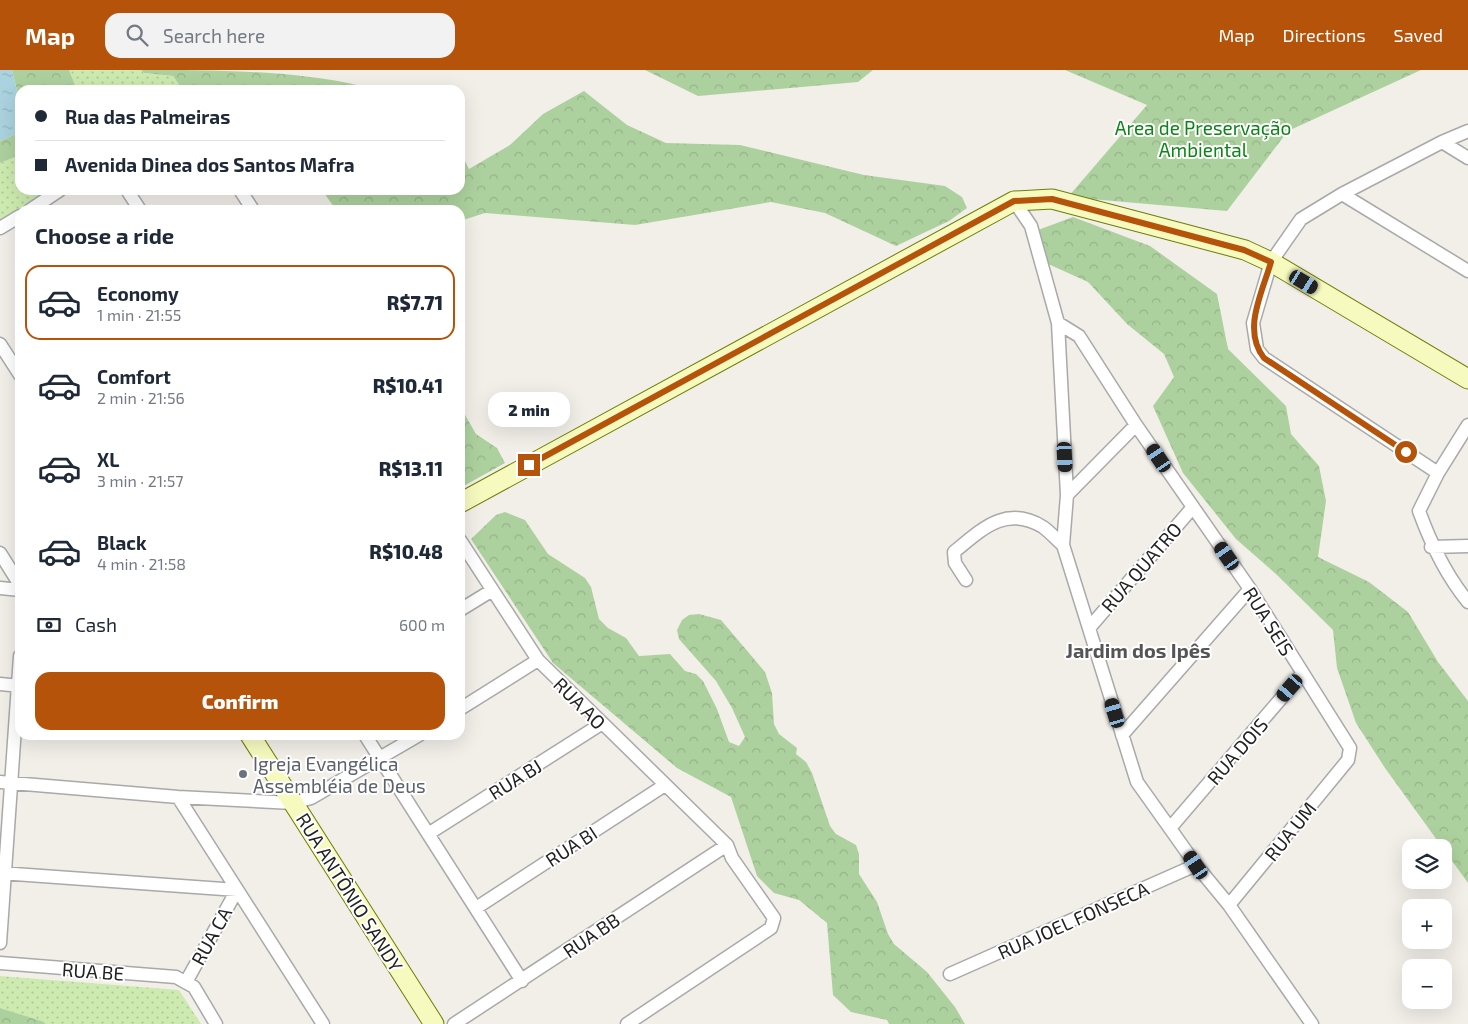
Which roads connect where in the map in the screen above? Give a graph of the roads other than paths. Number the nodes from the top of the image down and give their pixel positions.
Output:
1 (1468, 132) edge
2 (1442, 142) junction
3 (1468, 158) edge
4 (1342, 194) junction
5 (52, 195) edge
6 (1014, 201) junction
7 (38, 205) edge
8 (15, 219) edge
9 (0, 228) edge
10 (1271, 262) junction
11 (1468, 271) edge
12 (1058, 323) junction
13 (0, 344) edge
14 (15, 367) edge
15 (1468, 380) edge
16 (1136, 425) junction
17 (1468, 425) edge
18 (1438, 473) junction
19 (1067, 495) junction
20 (465, 500) edge
21 (1193, 507) junction
22 (1063, 545) junction
23 (1468, 546) edge
24 (1431, 547) junction
25 (465, 548) edge
26 (0, 553) edge
27 (15, 577) edge
28 (966, 580) dead end
29 (0, 588) edge
30 (1250, 589) junction
31 (15, 590) edge
32 (491, 591) junction
33 (1468, 602) edge
34 (465, 607) edge
35 (1090, 627) junction
36 (538, 660) junction
37 (1302, 674) junction
38 (0, 684) edge
39 (15, 686) edge
40 (465, 706) edge
41 (15, 716) edge
42 (601, 724) junction
43 (1122, 735) junction
44 (253, 740) edge
45 (368, 740) edge
46 (411, 740) edge
47 (1349, 754) joint
48 (380, 760) junction
49 (6, 783) edge
50 (665, 785) junction
51 (178, 797) junction
52 (294, 803) junction
53 (1171, 828) junction
54 (428, 834) junction
55 (727, 845) junction
56 (1196, 865) junction
57 (3, 873) edge
58 (236, 890) junction
59 (1229, 905) junction
60 (476, 908) junction
61 (0, 943) edge
62 (0, 963) edge
63 (950, 974) dead end
64 (522, 981) junction
65 (186, 982) junction
66 (216, 1024) edge
67 (323, 1024) edge
68 (434, 1024) edge
69 (454, 1024) edge
70 (627, 1024) edge
71 (1312, 1024) edge

1 - 2 street
2 - 3 street
2 - 4 street
4 - 10 street
4 - 11 street
5 - 7 street
6 - 10 street
6 - 12 street
6 - 20 street
8 - 9 street
10 - 15 street
10 - 18 street
12 - 16 street, RUA SEIS
12 - 19 street
13 - 14 street
16 - 19 street
16 - 21 street, RUA SEIS
17 - 18 street
18 - 24 street
19 - 22 street
21 - 30 street, RUA SEIS
21 - 35 street, RUA QUATRO
22 - 28 street
22 - 35 street
23 - 24 street
24 - 33 street
25 - 32 street, RUA AO
26 - 27 street
29 - 31 street
30 - 37 street, RUA SEIS
30 - 43 street
32 - 34 street
32 - 36 street, RUA AO
35 - 43 street
36 - 40 street
36 - 42 street, RUA AO
37 - 47 street, RUA SEIS
37 - 53 street, RUA DOIS
38 - 39 street
41 - 49 street
42 - 50 street, RUA AO
42 - 54 street, RUA BJ
43 - 53 street
44 - 52 street, RUA ANTÔNIO SANDY
45 - 48 street
46 - 48 street
47 - 59 street, RUA UM
48 - 52 street
48 - 54 street
49 - 51 street
49 - 57 street
50 - 55 street, RUA AO
50 - 60 street, RUA BI
51 - 52 street
51 - 58 street
52 - 68 street, RUA ANTÔNIO SANDY
53 - 56 street
54 - 60 street
55 - 64 street, RUA BB
55 - 70 street, RUA AO
56 - 59 street
56 - 63 street, RUA JOEL FONSECA
57 - 58 street
57 - 61 street
58 - 65 street, RUA CA
58 - 67 street
59 - 71 street
60 - 64 street
62 - 65 street, RUA BE
64 - 69 street, RUA BB
65 - 66 street

